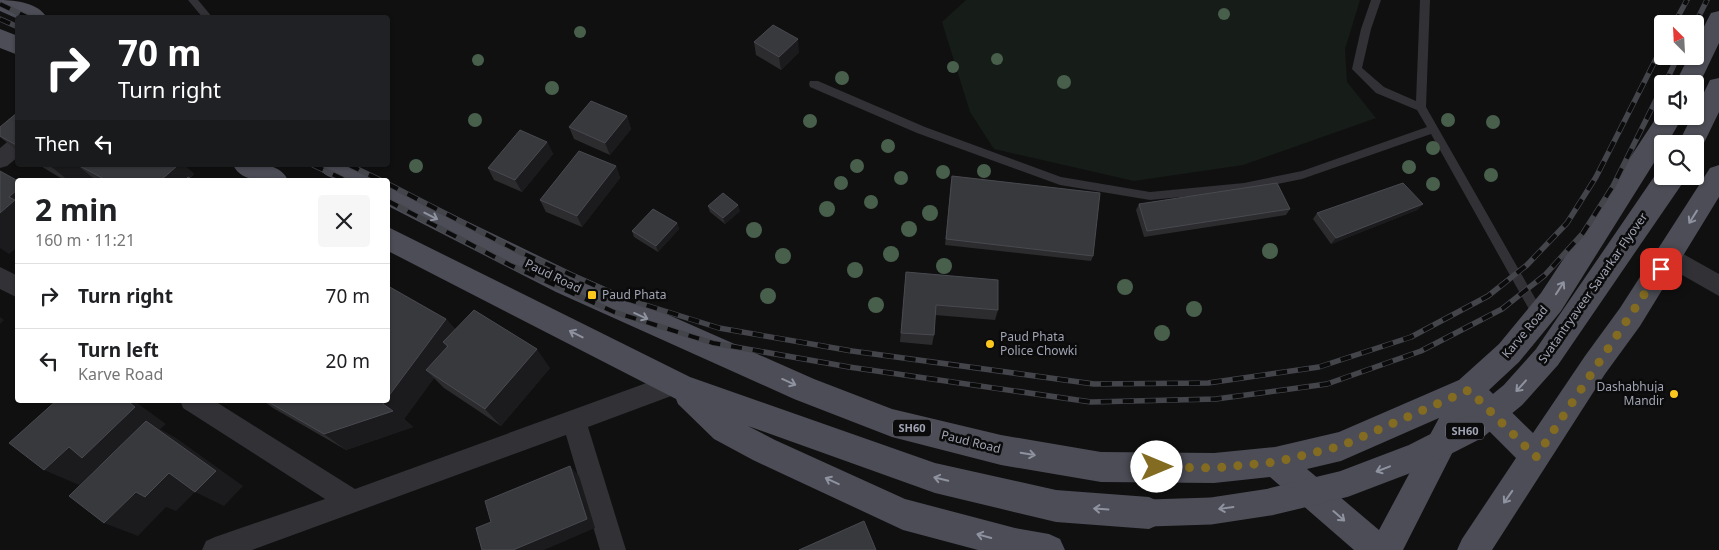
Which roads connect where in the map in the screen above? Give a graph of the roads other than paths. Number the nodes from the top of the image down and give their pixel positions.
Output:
1 (193, 0) edge
2 (1376, 0) edge
3 (1425, 0) edge
4 (0, 1) edge
5 (30, 15) edge
6 (206, 15) edge
7 (1719, 20) edge
8 (0, 38) edge
9 (15, 45) edge
10 (1692, 75) edge
11 (814, 84) dead end
12 (1719, 86) edge
13 (1421, 107) junction
14 (1664, 125) edge
15 (1433, 129) junction
16 (1695, 135) edge
17 (15, 148) edge
18 (0, 160) edge
19 (250, 167) edge
20 (334, 167) edge
21 (1719, 175) edge
22 (271, 178) edge
23 (356, 178) edge
24 (1665, 185) edge
25 (390, 195) edge
26 (390, 239) edge
27 (1669, 256) junction
28 (0, 277) edge
29 (15, 286) edge
30 (1719, 286) edge
31 (1539, 316) junction
32 (678, 386) junction
33 (1469, 390) junction
34 (197, 403) edge
35 (574, 421) junction
36 (1536, 457) junction
37 (1276, 462) junction
38 (353, 502) junction
39 (1015, 547) edge
40 (215, 550) edge
41 (613, 550) edge
42 (1049, 550) edge
43 (1378, 550) edge
44 (1386, 550) edge
45 (1473, 550) edge

1 - 6 lane
2 - 13 lane
3 - 13 lane
4 - 5 main road
7 - 10 main road
8 - 9 main road
11 - 15 lane
12 - 16 main road
13 - 15 lane
31 -> 14 main road, Karve Road / SH60
15 - 31 lane
17 - 18 street
19 - 22 main road
20 - 23 main road
21 -> 27 main road
24 -> 32 main road, Svatantryaveer Savarkar Flyover / SH60, bridge
25 -> 37 main road, Paud Road / SH60
32 -> 26 main road
27 - 30 street
27 - 36 main road
28 - 29 street
31 - 33 main road, Karve Road / SH60
32 - 35 street
39 -> 32 main road
33 - 36 main road
33 - 37 main road, Paud Road / SH60
33 - 44 main road, Karve Road
34 - 38 street
35 - 38 street
35 - 41 street
36 -> 45 main road
37 -> 43 main road
38 - 40 street
39 - 42 main road

